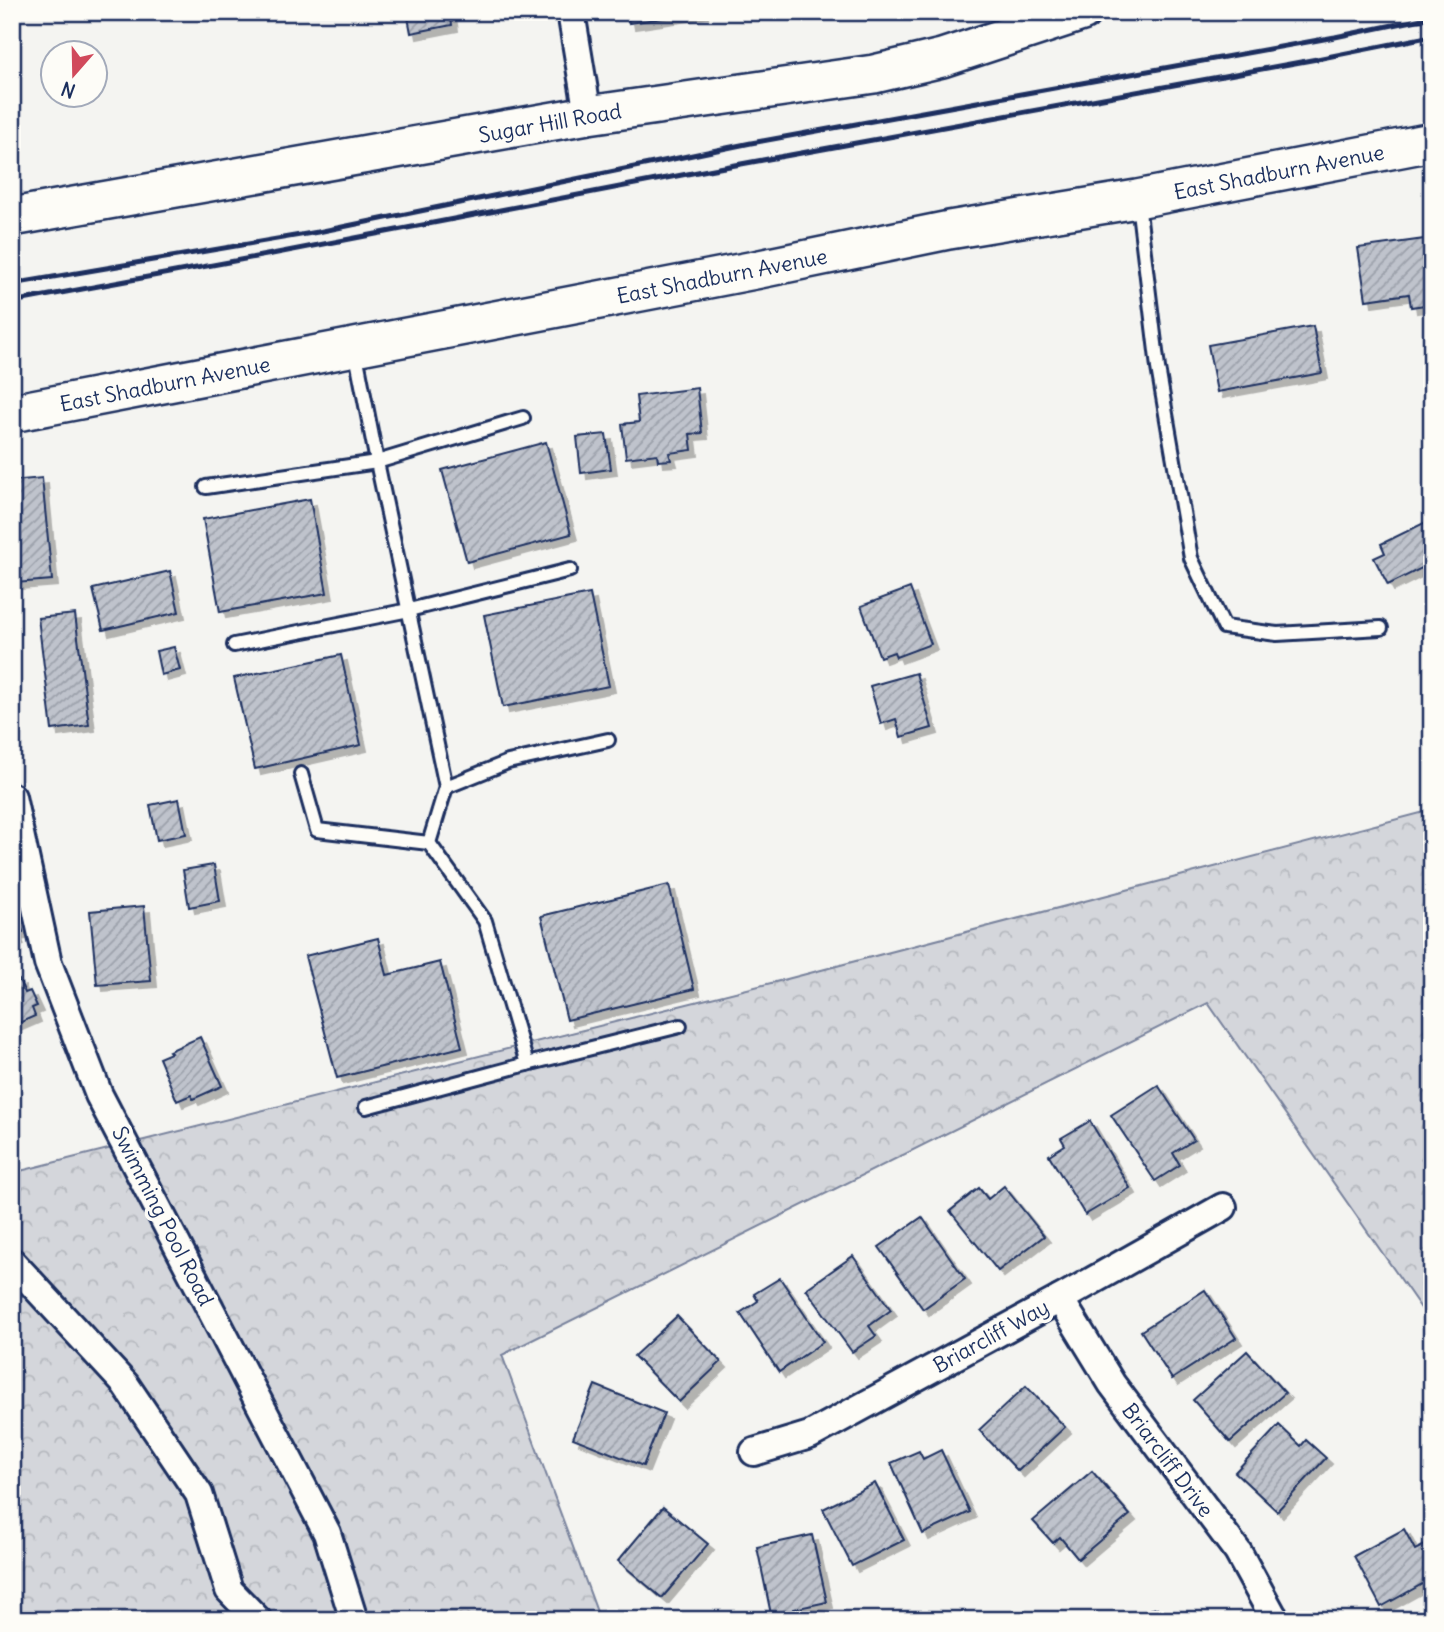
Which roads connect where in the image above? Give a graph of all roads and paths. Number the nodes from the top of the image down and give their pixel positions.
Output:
1 (571, 12) edge
2 (1082, 12) edge
3 (588, 115) junction
4 (1432, 142) edge
5 (1137, 199) junction
6 (12, 218) edge
7 (355, 348) junction
8 (12, 413) edge
9 (523, 418) dead end
10 (377, 462) junction
11 (206, 487) dead end
12 (570, 570) dead end
13 (409, 610) junction
14 (1381, 628) dead end
15 (234, 645) dead end
16 (608, 740) dead end
17 (301, 774) dead end
18 (446, 787) junction
19 (12, 797) edge
20 (429, 843) junction
21 (680, 1026) dead end
22 (527, 1064) junction
23 (366, 1107) dead end
24 (1223, 1207) dead end
25 (12, 1262) edge
26 (1060, 1299) junction
27 (754, 1452) dead end
28 (258, 1620) edge
29 (354, 1620) edge
30 (1278, 1620) edge

1 - 3 street
2 - 3 street, Sugar Hill Road
3 - 6 street, Sugar Hill Road
4 - 5 street, East Shadburn Avenue
5 - 7 street, East Shadburn Avenue
5 - 14 lane
7 - 8 street, East Shadburn Avenue
7 - 10 lane
9 - 10 lane
10 - 11 lane
10 - 13 lane
12 - 13 lane
13 - 15 lane
13 - 18 lane
16 - 18 lane
17 - 20 lane
18 - 20 lane
19 - 29 street, Swimming Pool Road
20 - 22 lane
21 - 22 lane
22 - 23 lane
24 - 26 street, Briarcliff Way
25 - 28 street
26 - 27 street, Briarcliff Way
26 - 30 street, Briarcliff Drive

